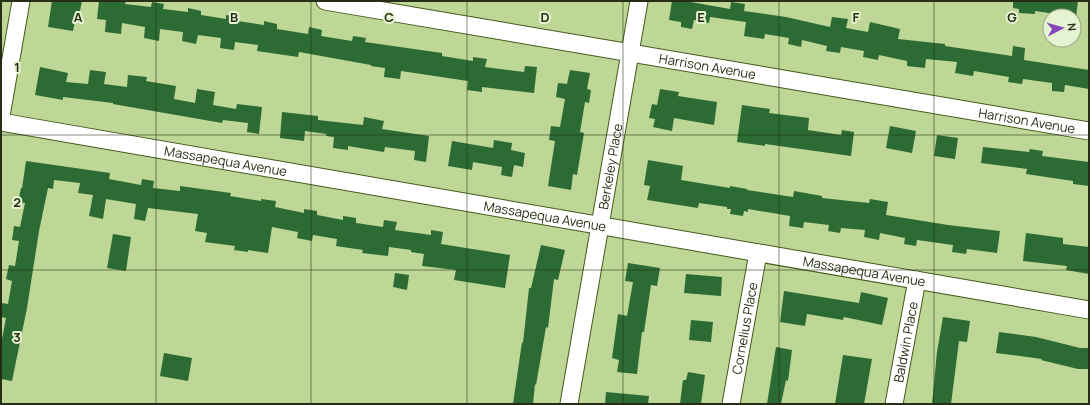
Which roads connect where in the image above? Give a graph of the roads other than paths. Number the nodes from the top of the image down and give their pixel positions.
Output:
1 (21, 1) edge
2 (325, 1) edge
3 (639, 1) edge
4 (630, 53) junction
5 (1, 116) edge
6 (1, 122) edge
7 (1089, 131) edge
8 (600, 226) junction
9 (758, 253) junction
10 (917, 280) junction
11 (1089, 310) edge
12 (569, 404) edge
13 (731, 404) edge
14 (894, 404) edge

1 - 5 street
2 - 4 street, Harrison Avenue
3 - 4 street, Berkeley Place
4 - 7 street, Harrison Avenue
4 - 8 street, Berkeley Place
6 - 8 street, Massapequa Avenue
8 - 9 street, Massapequa Avenue
8 - 12 street, Berkeley Place
9 - 10 street, Massapequa Avenue
9 - 13 street, Cornelius Place
10 - 11 street, Massapequa Avenue
10 - 14 street, Baldwin Place

